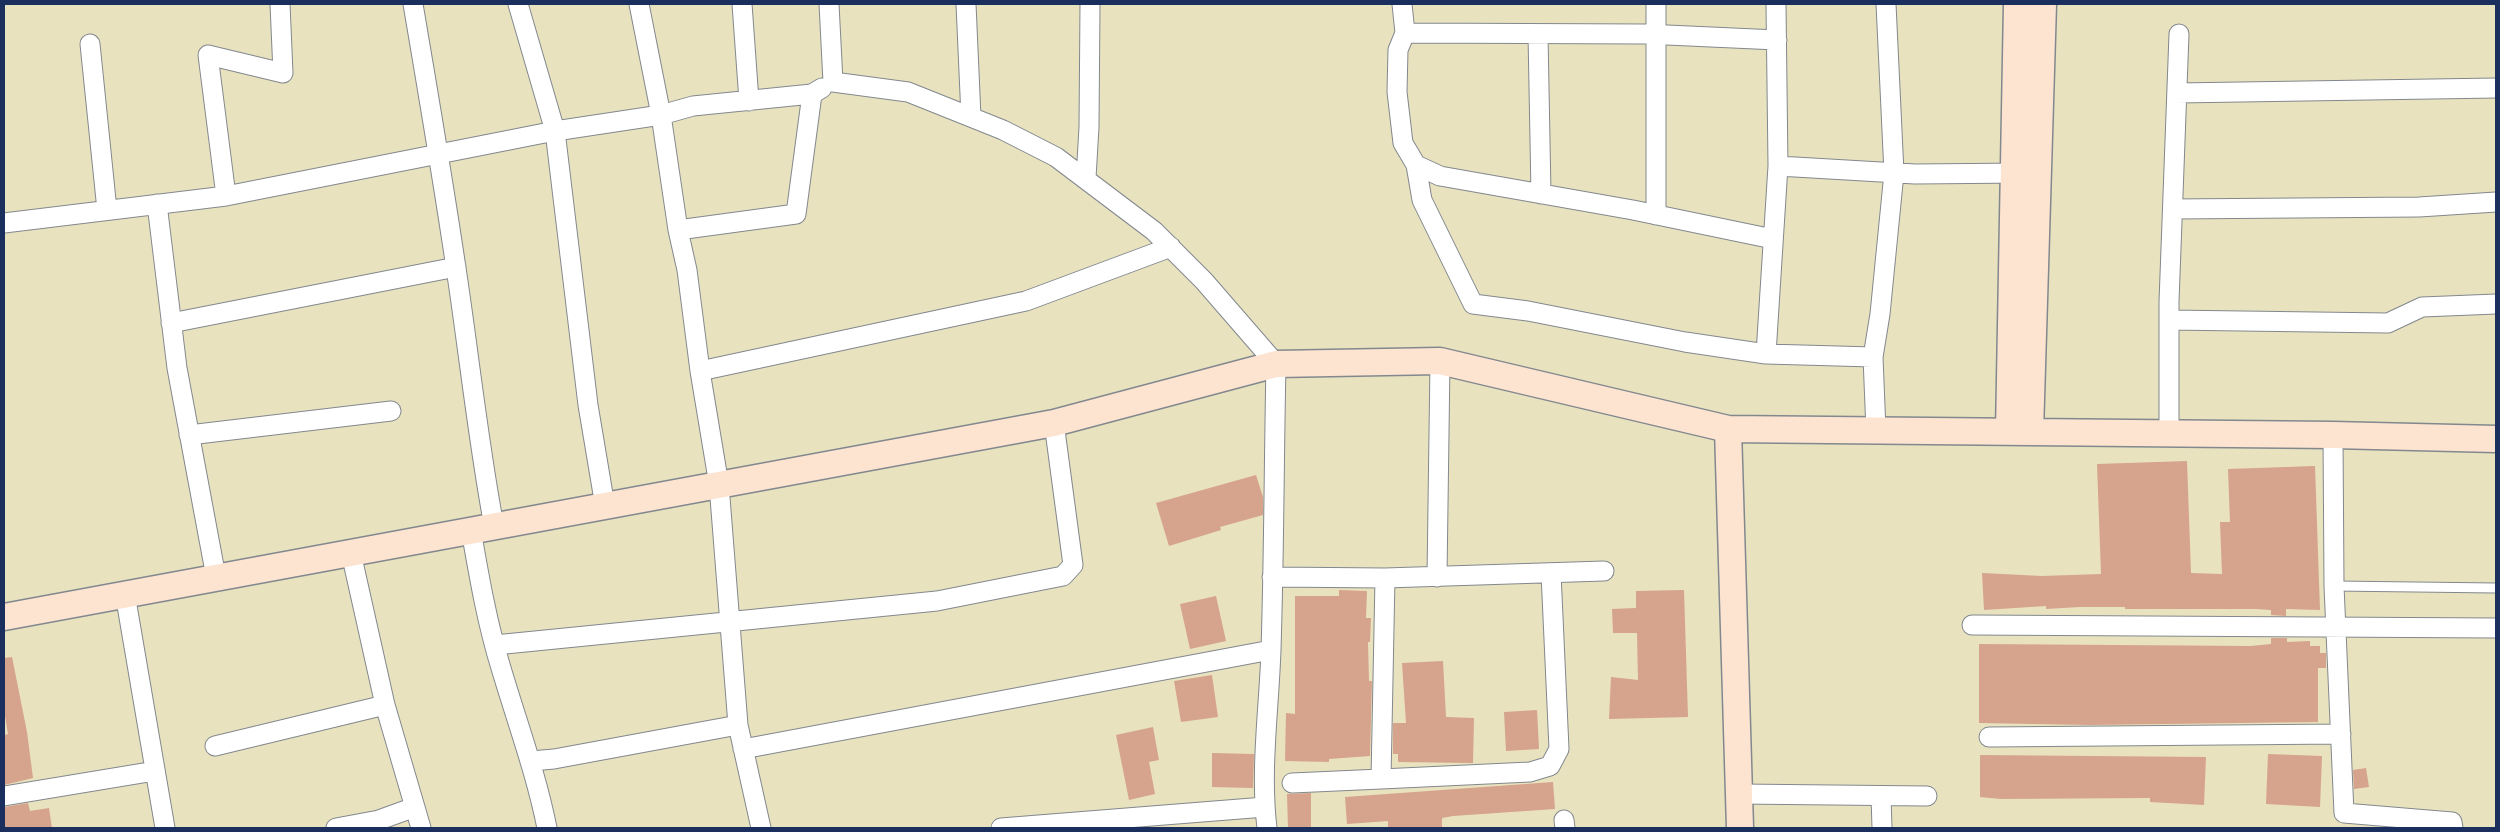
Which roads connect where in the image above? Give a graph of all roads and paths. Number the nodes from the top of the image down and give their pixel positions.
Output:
1 (280, 4) edge
2 (413, 4) edge
3 (518, 4) edge
4 (640, 4) edge
5 (742, 4) edge
6 (829, 4) edge
7 (966, 4) edge
8 (1090, 4) edge
9 (1402, 4) edge
10 (1656, 4) edge
11 (1776, 4) edge
12 (1886, 4) edge
13 (2017, 4) edge
14 (2043, 4) edge
15 (1404, 33) junction
16 (1538, 34) junction
17 (1657, 34) junction
18 (2179, 34) dead end
19 (1777, 40) junction
20 (90, 44) dead end
21 (834, 82) junction
22 (2496, 88) edge
23 (2177, 93) junction
24 (812, 94) junction
25 (749, 101) junction
26 (661, 115) junction
27 (971, 117) junction
28 (555, 131) junction
29 (439, 154) junction
30 (1416, 165) junction
31 (1778, 166) junction
32 (1894, 173) junction
33 (2025, 173) junction
34 (1086, 178) junction
35 (1542, 194) junction
36 (226, 196) junction
37 (2496, 202) edge
38 (157, 204) junction
39 (107, 210) junction
40 (2173, 210) junction
41 (1656, 215) junction
42 (4, 223) edge
43 (678, 230) junction
44 (1773, 239) junction
45 (1170, 247) junction
46 (456, 267) junction
47 (2496, 304) edge
48 (2169, 320) junction
49 (171, 323) junction
50 (1766, 354) junction
51 (1873, 357) junction
52 (1440, 361) junction
53 (1276, 364) junction
54 (700, 371) junction
55 (390, 411) dead end
56 (1054, 423) junction
57 (1728, 430) junction
58 (1876, 431) junction
59 (2019, 432) junction
60 (2169, 433) junction
61 (189, 435) junction
62 (2333, 435) junction
63 (2496, 439) edge
64 (719, 485) junction
65 (605, 506) junction
66 (482, 528) junction
67 (350, 553) junction
68 (1604, 571) dead end
69 (1551, 573) junction
70 (216, 577) junction
71 (1272, 577) junction
72 (1437, 577) junction
73 (1385, 578) junction
74 (2334, 586) junction
75 (2496, 588) edge
76 (125, 594) junction
77 (4, 617) edge
78 (729, 622) junction
79 (1972, 625) dead end
80 (2496, 628) edge
81 (2337, 629) junction
82 (495, 645) junction
83 (1271, 650) junction
84 (385, 705) junction
85 (738, 725) junction
86 (2341, 734) junction
87 (1989, 737) dead end
88 (215, 746) dead end
89 (744, 749) junction
90 (531, 761) junction
91 (155, 771) junction
92 (1381, 779) junction
93 (1292, 783) dead end
94 (1739, 794) junction
95 (4, 796) edge
96 (1881, 796) junction
97 (1927, 796) dead end
98 (415, 807) junction
99 (1265, 807) junction
100 (1169, 821) edge
101 (1058, 826) edge
102 (165, 828) edge
103 (336, 828) edge
104 (422, 828) edge
105 (546, 828) edge
106 (760, 828) edge
107 (1001, 828) edge
108 (1267, 828) edge
109 (1740, 828) edge
110 (1882, 828) edge
111 (2453, 828) edge

1 - 36 street
2 - 29 street
3 - 28 street
4 - 26 street
5 - 25 street
6 - 21 street
7 - 27 street
8 - 34 street
9 - 15 street
10 - 17 street
11 - 19 street
12 - 32 street
13 - 33 street
14 - 33 street
15 - 16 street
15 - 30 street
16 - 17 street
16 - 35 street
17 - 19 street
17 - 41 street
18 - 23 street
19 - 31 street
20 - 39 street
21 - 24 street
21 - 27 street
22 - 23 street
23 - 40 street
24 - 25 street
24 - 43 street
25 - 26 street
26 - 28 street
26 - 43 street
27 - 34 street
28 - 29 street
28 - 65 street
29 - 36 street
29 - 46 street
30 - 35 street
30 - 50 street
31 - 32 street
31 - 44 street
32 - 33 street
32 - 51 street
33 - 59 street
34 - 45 street
35 - 41 street
36 - 38 street
37 - 40 street
38 - 39 street
38 - 49 street
39 - 42 street
40 - 48 street
41 - 44 street
43 - 54 street
44 - 50 street
45 - 53 street
45 - 54 street
46 - 49 street
46 - 66 street
47 - 48 street
48 - 60 street
49 - 61 street
50 - 51 street
51 - 58 street
52 - 53 street
52 - 57 street
52 - 72 street
53 - 56 street
53 - 71 street
54 - 64 street
55 - 61 street
56 - 64 street
56 - 78 street
57 - 58 street
57 - 94 street
58 - 59 street
59 - 60 street
60 - 62 street
61 - 70 street
62 - 63 street
62 - 74 street
64 - 65 street
64 - 78 street
65 - 66 street
66 - 67 street
66 - 82 street
67 - 70 street
67 - 84 street
68 - 69 street
69 - 72 street
69 - 92 street
70 - 76 street
71 - 73 street
71 - 83 street
72 - 73 street
73 - 92 street
74 - 75 lane
74 - 81 street
76 - 77 street
76 - 91 street
78 - 82 street
78 - 85 street
79 - 81 street
80 - 81 street
81 - 86 street
82 - 90 street
83 - 89 street
83 - 99 street
84 - 88 street
84 - 98 street
85 - 89 street
85 - 90 street
86 - 87 street
86 - 111 street
89 - 106 street
90 - 105 street
91 - 95 street
91 - 102 street
92 - 93 street
94 - 96 street
94 - 109 street
96 - 97 street
96 - 110 street
98 - 103 street
98 - 104 street
99 - 100 street
99 - 108 street
100 - 101 street
101 - 107 street

